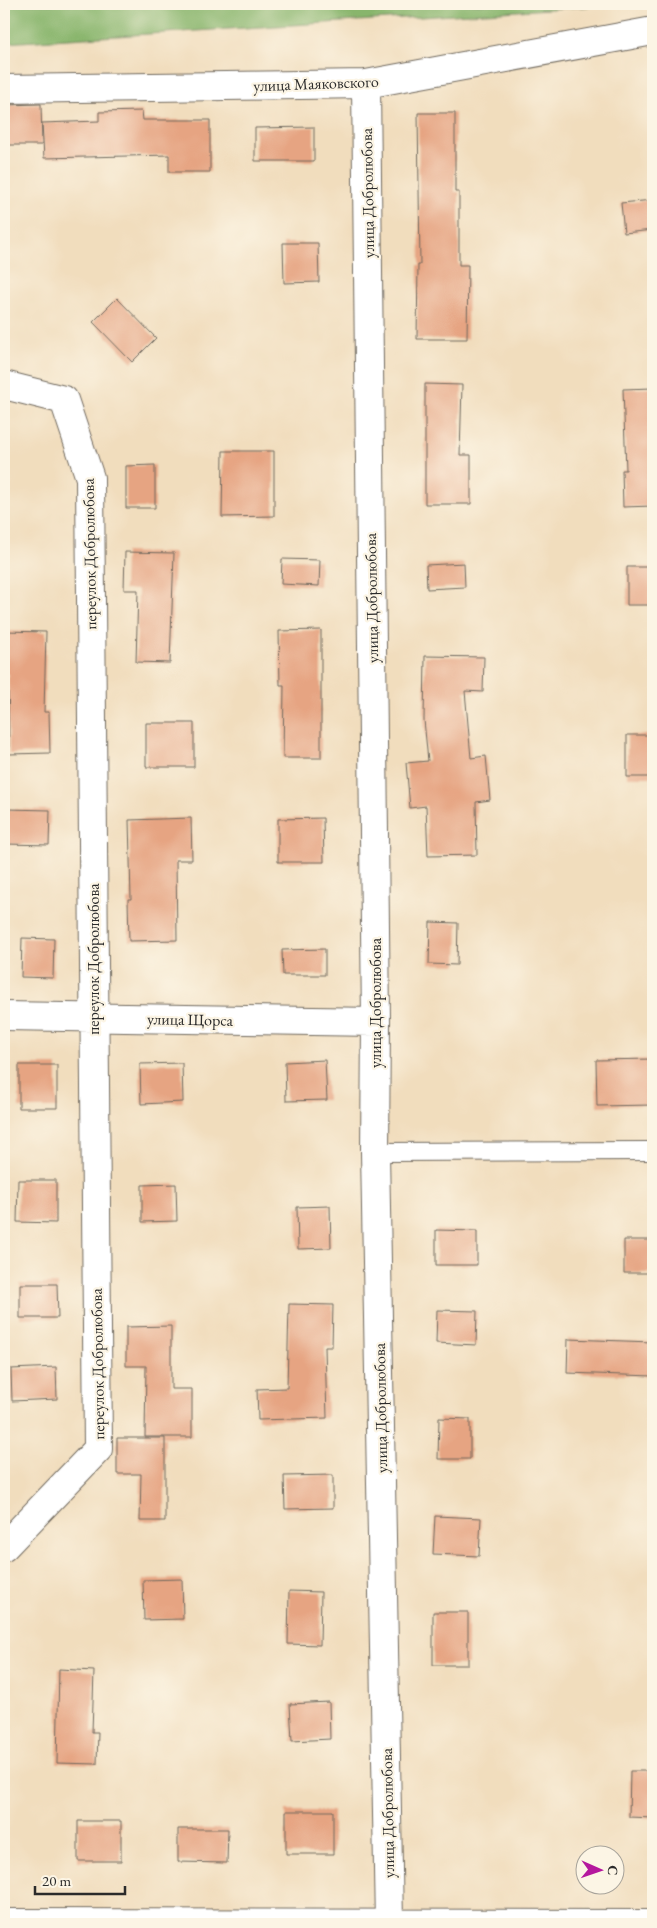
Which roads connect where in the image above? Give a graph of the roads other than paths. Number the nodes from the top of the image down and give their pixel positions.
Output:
1 (653, 32) edge
2 (366, 84) junction
3 (4, 89) edge
4 (4, 385) edge
5 (4, 1016) edge
6 (93, 1017) junction
7 (376, 1022) junction
8 (653, 1151) edge
9 (376, 1152) junction
10 (4, 1547) edge
11 (4, 1923) edge
12 (374, 1923) edge
13 (452, 1924) edge
14 (557, 1924) edge
15 (653, 1924) edge

1 - 2 street, улица Маяковского
2 - 3 street, улица Маяковского
2 - 7 street, улица Добролюбова
4 - 6 street, переулок Добролюбова
5 - 6 street, улица Щорса
6 - 7 street, улица Щорса
6 - 10 street, переулок Добролюбова
7 - 9 street, улица Добролюбова
8 - 9 lane
9 - 12 street, улица Добролюбова
11 - 12 street
12 - 13 street
13 - 14 street
14 - 15 street

